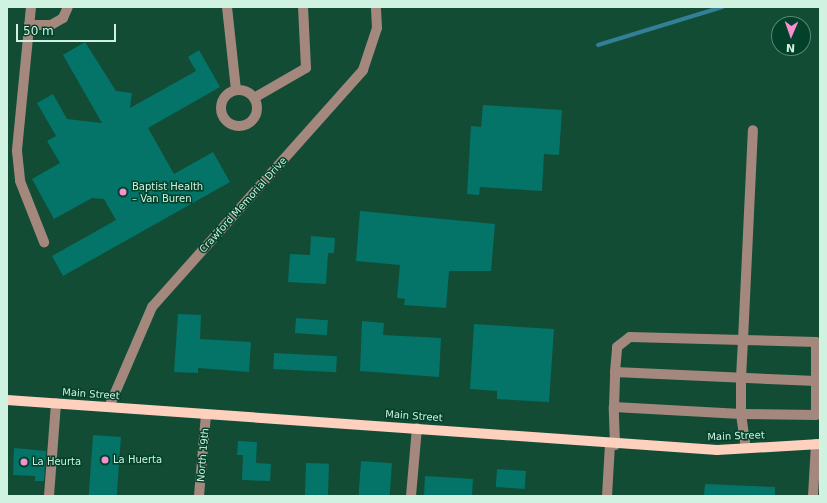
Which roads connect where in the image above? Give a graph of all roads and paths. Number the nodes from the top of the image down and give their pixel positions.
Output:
1 (31, 7) edge
2 (68, 7) edge
3 (228, 7) edge
4 (303, 7) edge
5 (376, 7) edge
6 (29, 25) junction
7 (236, 90) junction
8 (254, 98) junction
9 (753, 130) dead end
10 (44, 242) dead end
11 (743, 340) junction
12 (615, 372) junction
13 (741, 378) junction
14 (816, 381) junction
15 (7, 400) edge
16 (56, 403) junction
17 (109, 407) junction
18 (614, 407) junction
19 (206, 414) junction
20 (741, 414) junction
21 (417, 428) junction
22 (612, 444) junction
23 (818, 444) edge
24 (746, 448) junction
25 (49, 496) edge
26 (199, 496) edge
27 (411, 496) edge
28 (607, 496) edge
29 (813, 496) edge

1 - 6 street
2 - 6 street
3 - 7 street
4 - 8 street
5 - 17 street, Crawford Memorial Drive
6 - 10 street
7 - 8 street
7 - 8 street
9 - 11 street
11 - 12 street
11 - 13 street
11 - 14 street
12 - 13 street
12 - 18 street
13 - 14 street
13 - 20 street
14 - 20 street
15 - 16 main road, Main Street
16 - 17 main road, Main Street
16 - 25 street
17 - 19 main road, Main Street
18 - 20 street
18 - 22 street
19 - 21 main road, Main Street
19 - 26 street, North 19th
20 - 24 street
21 - 22 main road, Main Street
21 - 27 street
22 - 24 main road, Main Street
22 - 28 street
23 - 24 main road, Main Street
23 - 29 street

